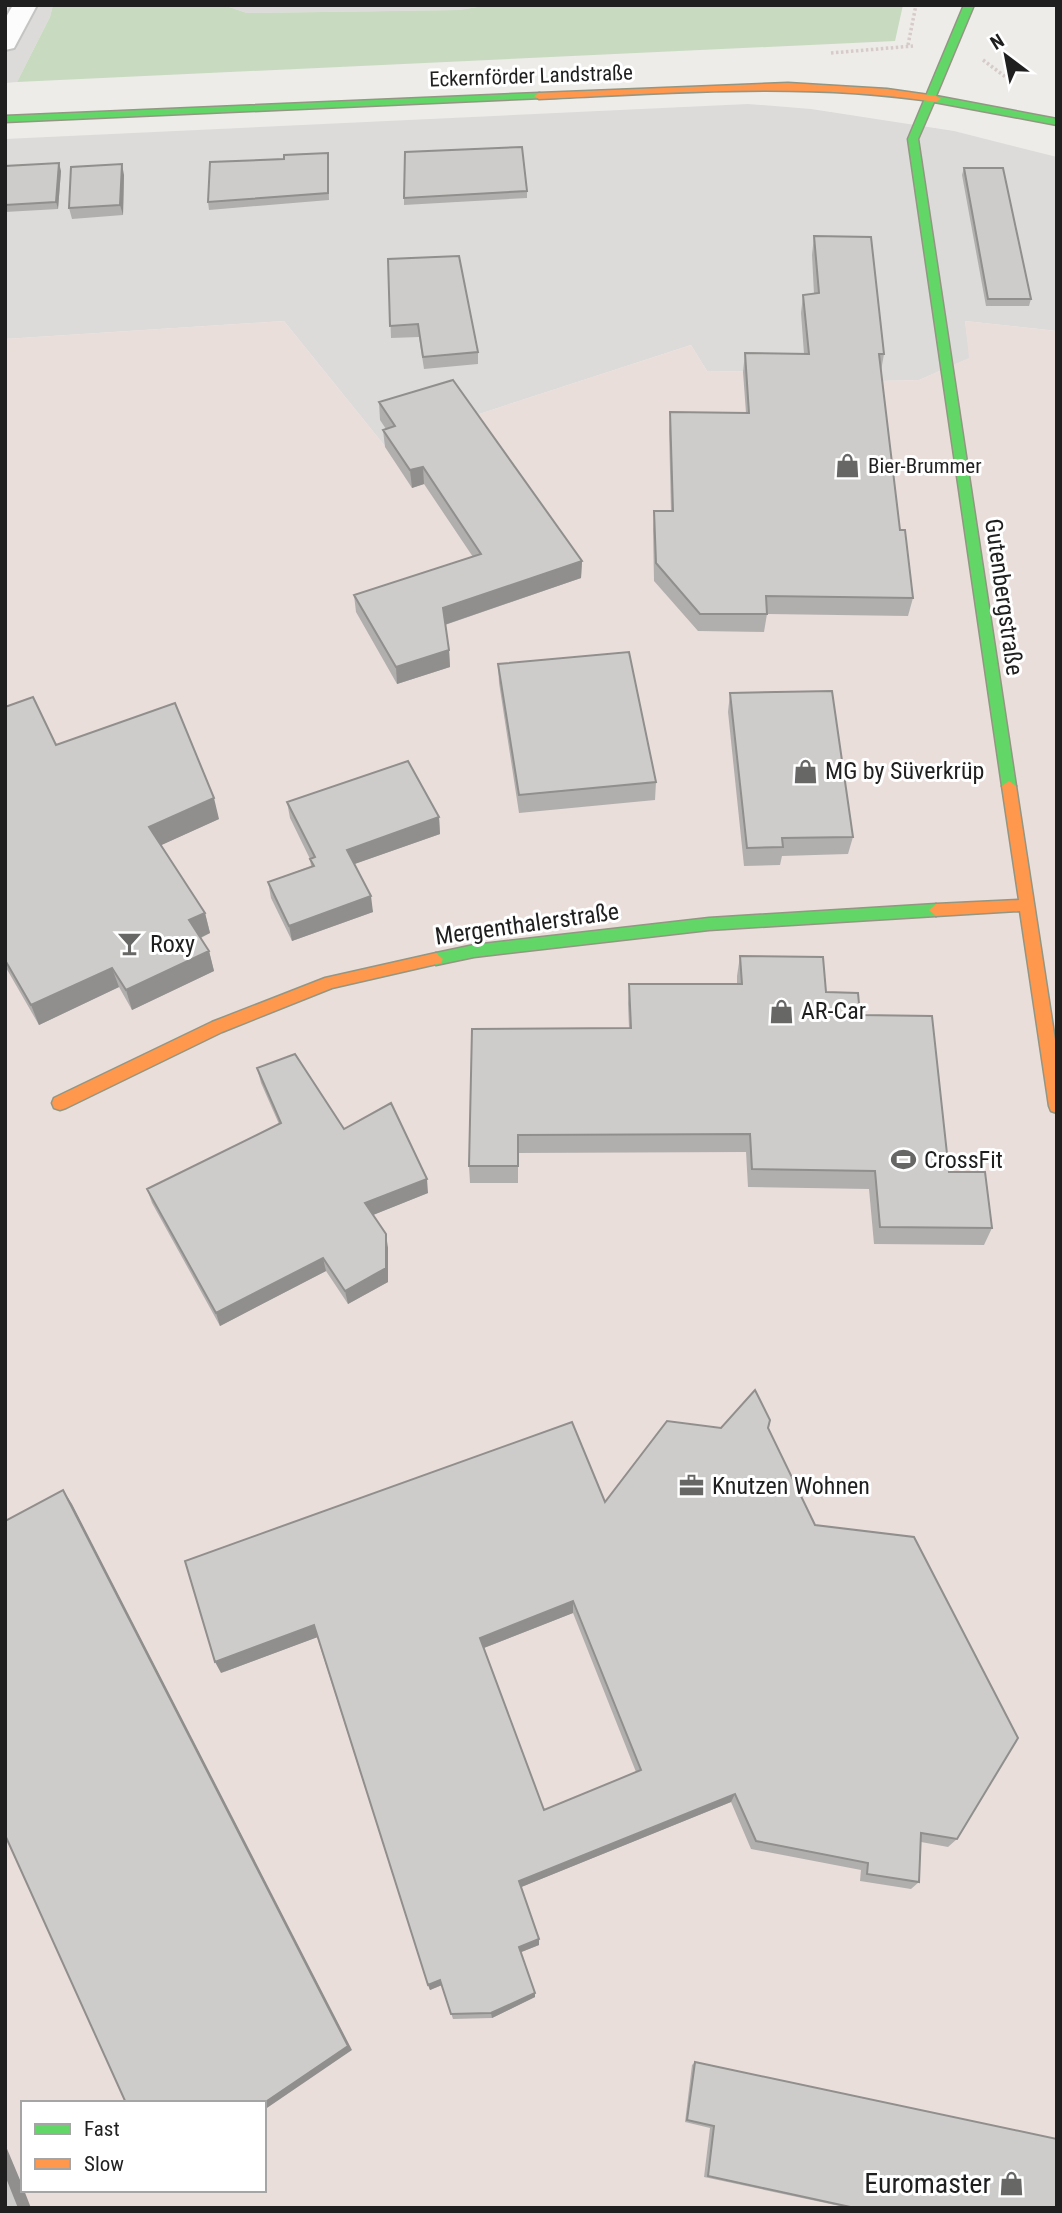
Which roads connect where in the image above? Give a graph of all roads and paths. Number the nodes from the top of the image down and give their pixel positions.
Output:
1 (25, 5) edge
2 (916, 5) edge
3 (969, 5) edge
4 (5, 43) edge
5 (908, 45) dead end
6 (929, 98) junction
7 (5, 120) edge
8 (1057, 122) edge
9 (1027, 905) junction
10 (60, 1103) dead end
11 (1057, 1106) edge

1 - 4 street
2 - 5 path
3 - 6 street, Gutenbergstraße
6 - 7 street, Eckernförder Landstraße
6 - 8 street, Eckernförder Landstraße
6 - 9 street, Gutenbergstraße
9 - 10 street, Mergenthalerstraße
9 - 11 street, Gutenbergstraße

